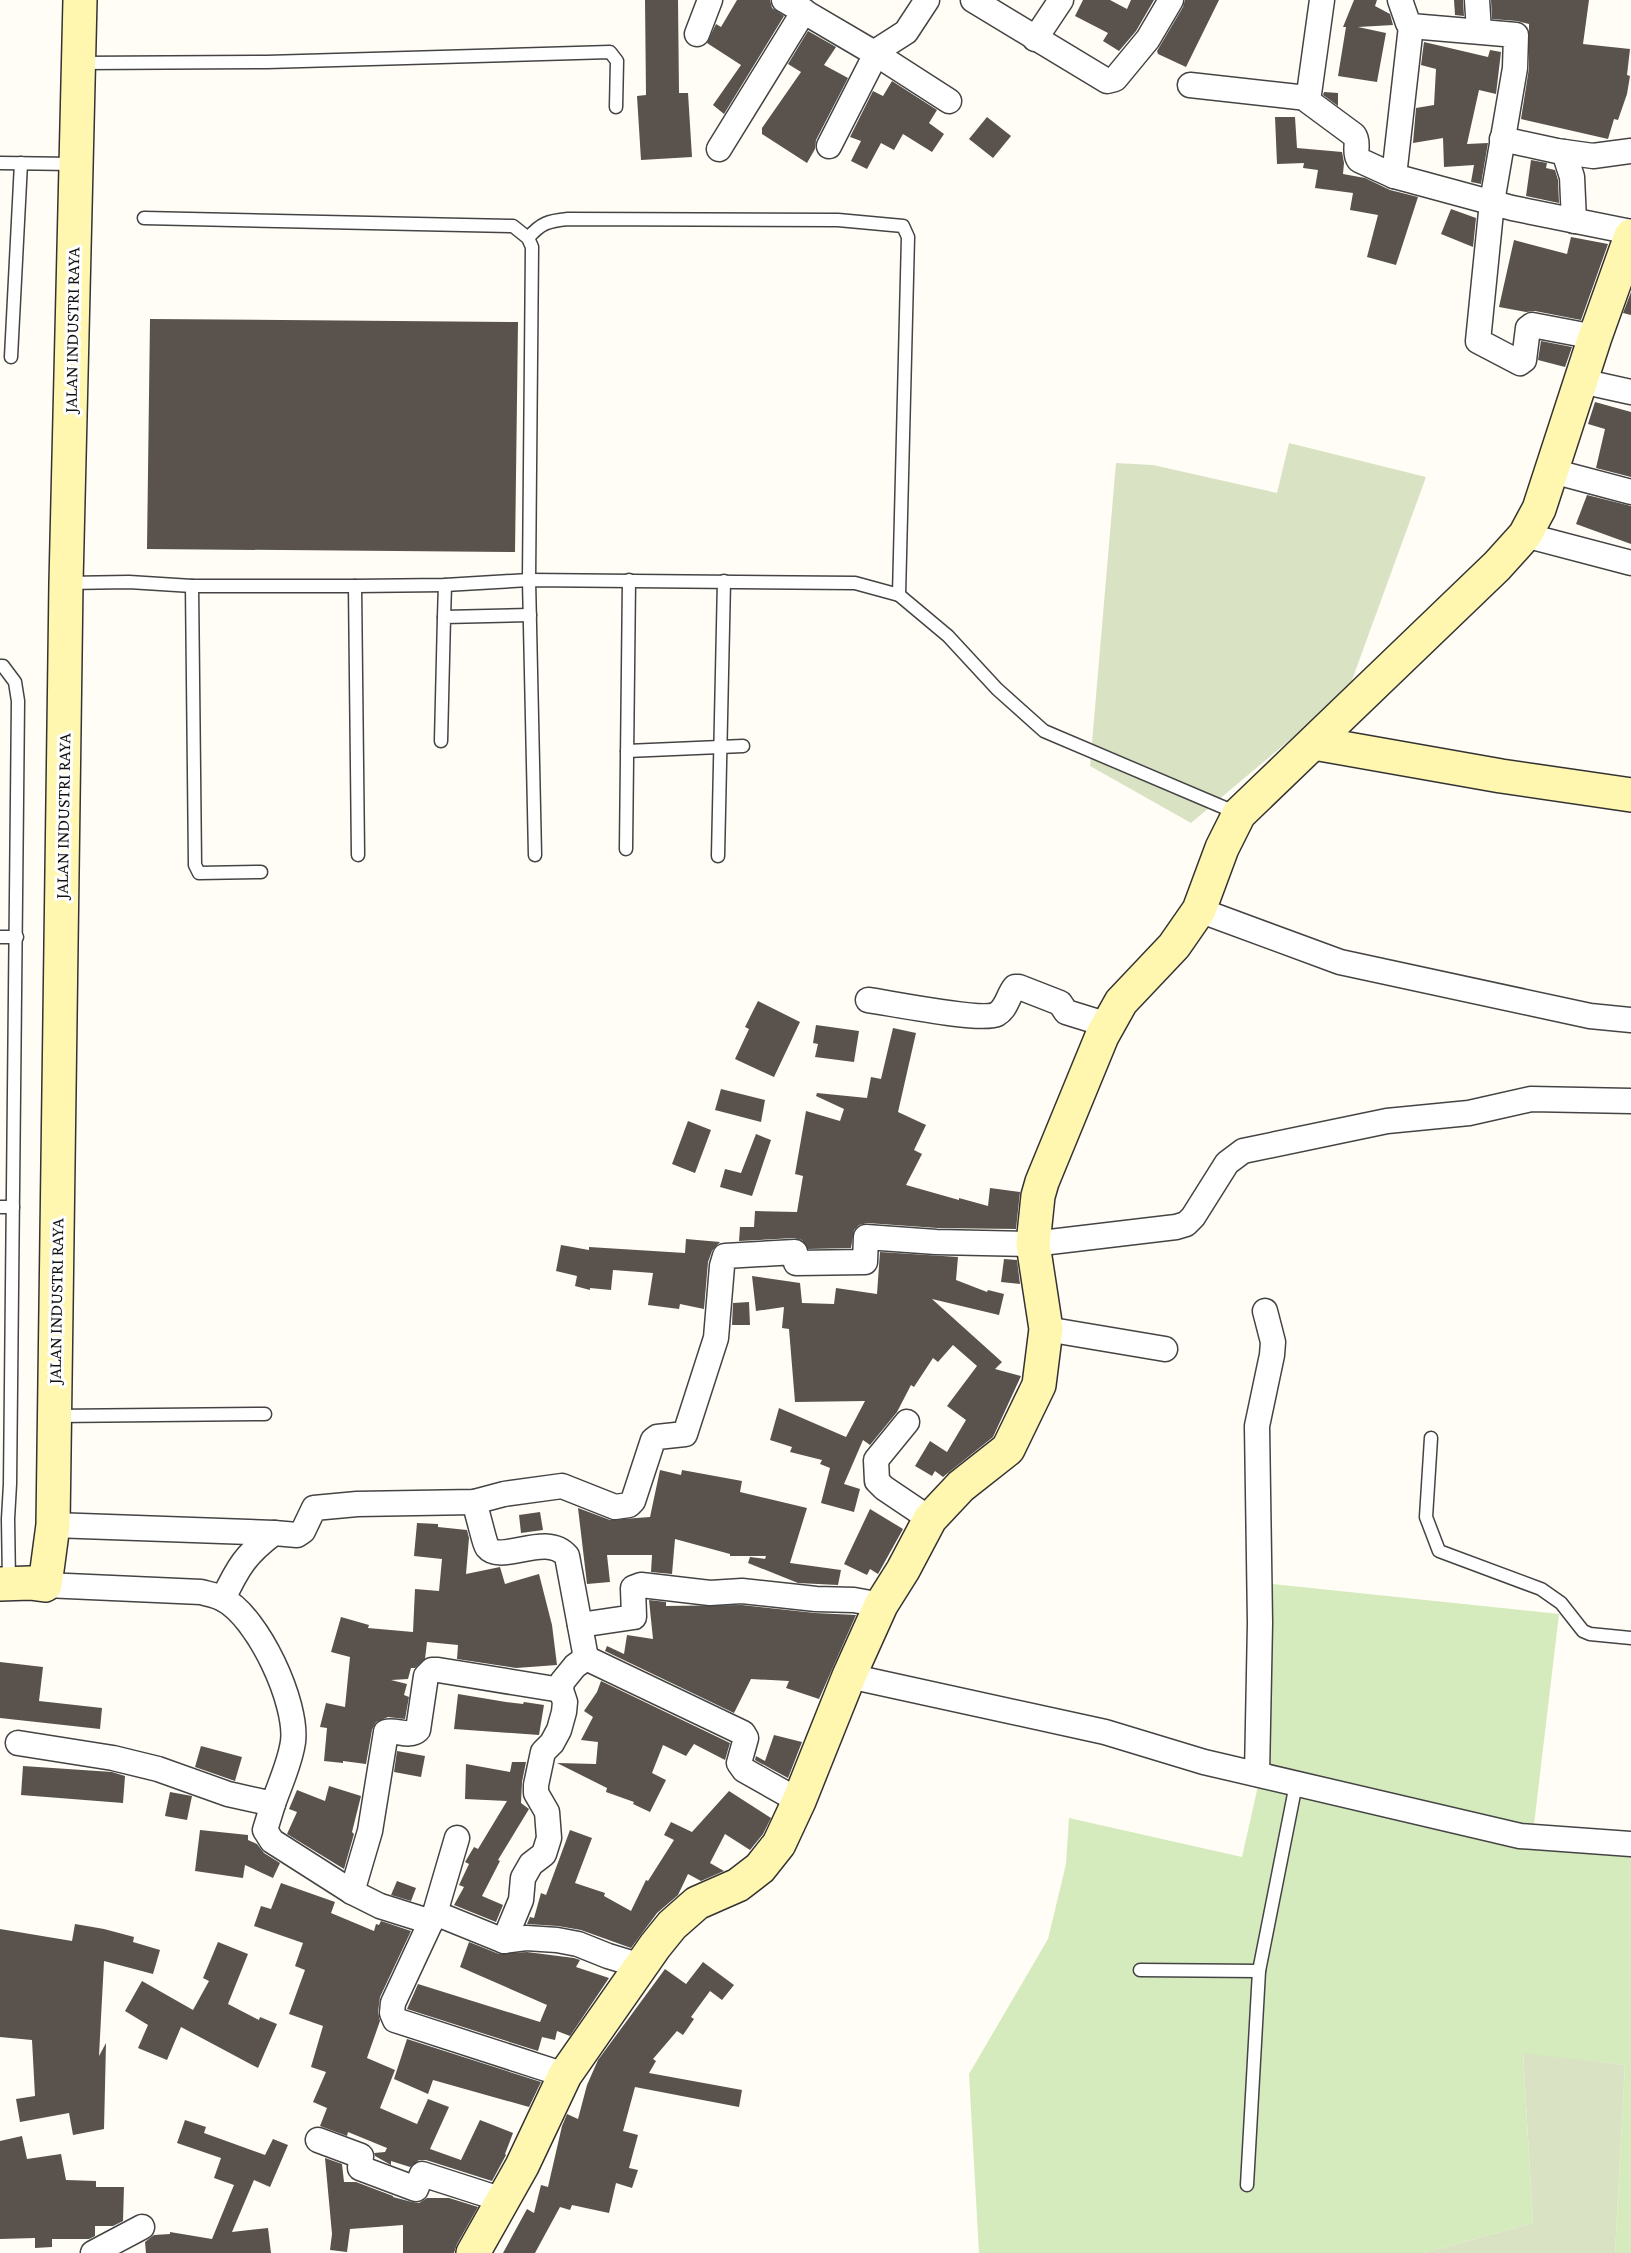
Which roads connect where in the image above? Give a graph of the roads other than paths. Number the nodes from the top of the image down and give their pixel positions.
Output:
1 (80, 0) edge
2 (710, 0) edge
3 (927, 0) edge
4 (973, 0) edge
5 (1061, 0) edge
6 (1171, 0) edge
7 (1322, 0) edge
8 (1400, 0) edge
9 (1477, 0) edge
10 (794, 6) edge
11 (1412, 26) junction
12 (1479, 31) junction
13 (697, 34) dead end
14 (1035, 39) junction
15 (876, 54) junction
16 (79, 63) junction
17 (1190, 86) dead end
18 (1307, 98) junction
19 (950, 101) dead end
20 (616, 107) dead end
21 (1502, 139) junction
22 (829, 146) dead end
23 (719, 149) dead end
24 (1631, 151) edge
25 (1564, 152) junction
26 (0, 163) edge
27 (21, 164) junction
28 (76, 164) junction
29 (1394, 176) junction
30 (1492, 202) junction
31 (144, 218) dead end
32 (1574, 221) junction
33 (528, 238) junction
34 (1630, 241) edge
35 (1595, 337) junction
36 (10, 357) dead end
37 (1581, 381) junction
38 (1631, 392) edge
39 (1552, 471) junction
40 (1631, 492) edge
41 (1525, 535) junction
42 (1631, 563) edge
43 (530, 580) junction
44 (629, 580) junction
45 (724, 581) junction
46 (66, 583) junction
47 (445, 585) junction
48 (192, 586) junction
49 (355, 586) junction
50 (899, 595) junction
51 (530, 615) junction
52 (444, 617) junction
53 (0, 666) edge
54 (441, 741) dead end
55 (1314, 744) junction
56 (719, 745) junction
57 (743, 746) dead end
58 (627, 751) junction
59 (1631, 795) edge
60 (1239, 814) junction
61 (626, 849) dead end
62 (358, 855) dead end
63 (535, 855) dead end
64 (718, 856) dead end
65 (261, 872) dead end
66 (1199, 910) junction
67 (0, 937) edge
68 (17, 937) junction
69 (868, 1000) dead end
70 (1631, 1020) edge
71 (1108, 1024) junction
72 (1631, 1101) edge
73 (0, 1207) edge
74 (13, 1207) junction
75 (1033, 1244) junction
76 (1265, 1311) dead end
77 (1046, 1329) junction
78 (1165, 1349) dead end
79 (265, 1414) dead end
80 (54, 1416) junction
81 (907, 1422) dead end
82 (1431, 1438) dead end
83 (5, 1484) edge
84 (474, 1502) junction
85 (930, 1519) junction
86 (53, 1525) junction
87 (274, 1533) junction
88 (5, 1543) edge
89 (4, 1584) edge
90 (45, 1586) junction
91 (223, 1599) junction
92 (881, 1605) junction
93 (580, 1625) junction
94 (1631, 1638) edge
95 (586, 1658) junction
96 (849, 1676) junction
97 (561, 1690) junction
98 (18, 1743) dead end
99 (1257, 1774) junction
100 (1296, 1784) junction
101 (799, 1802) junction
102 (273, 1803) junction
103 (457, 1838) dead end
104 (1631, 1844) edge
105 (352, 1892) junction
106 (433, 1918) junction
107 (504, 1941) junction
108 (641, 1966) junction
109 (1140, 1970) dead end
110 (1260, 1971) junction
111 (565, 2075) junction
112 (318, 2140) dead end
113 (1247, 2185) dead end
114 (503, 2200) junction
115 (142, 2227) dead end
116 (477, 2252) edge
117 (93, 2253) edge

1 - 16 street, JALAN INDUSTRI RAYA
2 - 13 street
3 - 15 street
4 - 14 street
5 - 14 street
6 - 14 street
7 - 18 street
8 - 11 street
9 - 12 street
10 - 15 street
10 - 23 street
11 - 12 street
11 - 29 street
12 - 21 street
15 - 19 street
15 - 22 street
16 - 20 lane
16 - 28 street, JALAN INDUSTRI RAYA
17 - 18 street
18 - 29 street
21 - 25 street
21 - 30 street
24 - 25 street
25 - 32 street
26 - 27 lane
27 - 28 lane
27 - 36 lane
28 - 46 street, JALAN INDUSTRI RAYA
29 - 30 street
30 - 32 street
30 - 35 street
31 - 33 lane
32 - 34 street
33 - 43 lane
33 - 50 lane
34 - 35 street
35 - 37 street
37 - 38 street
37 - 39 street
39 - 40 street
39 - 41 street
41 - 42 street
41 - 55 street
43 - 44 lane
43 - 47 lane
43 - 51 lane
44 - 45 lane
44 - 58 lane
45 - 50 lane
45 - 56 lane
46 - 48 lane
46 - 80 street, JALAN INDUSTRI RAYA
47 - 49 lane
47 - 52 lane
48 - 49 lane
48 - 65 lane
49 - 62 lane
50 - 60 lane
51 - 52 lane
51 - 63 lane
52 - 54 lane
53 - 68 lane
55 - 59 street
55 - 60 street
56 - 57 lane
56 - 58 lane
56 - 64 lane
58 - 61 lane
60 - 66 street
66 - 70 street
66 - 71 street
67 - 68 lane
68 - 74 lane
69 - 71 street
71 - 75 street
72 - 75 street
73 - 74 lane
74 - 83 lane
75 - 77 street
75 - 84 street
76 - 99 street
77 - 78 street
77 - 85 street
79 - 80 lane
80 - 86 street, JALAN INDUSTRI RAYA
81 - 85 street
82 - 94 lane
83 - 88 lane
84 - 87 street
84 - 93 street
85 - 92 street
86 - 87 street
86 - 90 street, JALAN INDUSTRI RAYA
87 - 91 street
88 - 89 lane
89 - 90 street
90 - 91 street
91 - 102 street
92 - 93 street
92 - 96 street
93 - 95 street
95 - 97 street
95 - 101 street
96 - 99 street
96 - 101 street
97 - 105 street
97 - 107 street
98 - 102 street
99 - 100 street
100 - 104 street
100 - 110 lane
101 - 108 street
102 - 105 street
103 - 106 street
105 - 106 street
106 - 107 street
106 - 111 street
107 - 108 street
108 - 111 street
109 - 110 lane
110 - 113 lane
111 - 114 street
112 - 114 street
114 - 116 street
115 - 117 street

